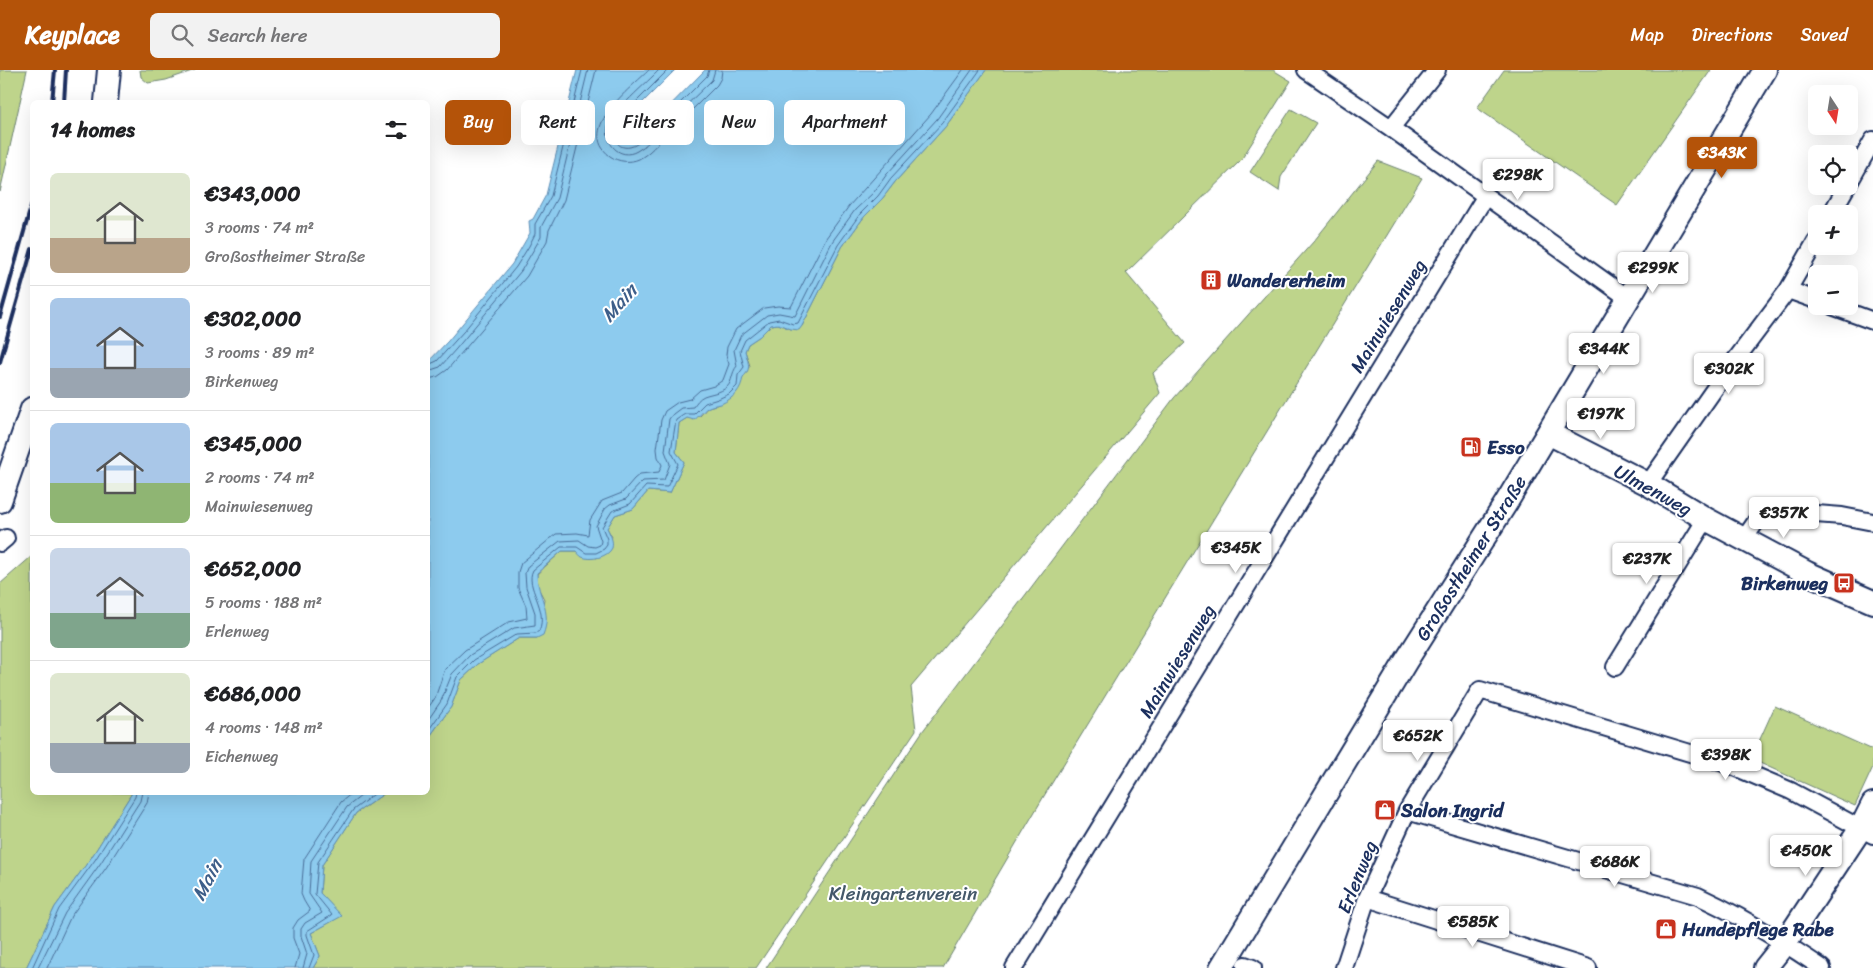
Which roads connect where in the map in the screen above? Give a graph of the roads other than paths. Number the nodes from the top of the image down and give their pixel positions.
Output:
1 (109, 70) edge
2 (1306, 70) edge
3 (1437, 70) edge
4 (1765, 70) edge
5 (106, 100) edge
6 (1391, 128) junction
7 (1873, 140) edge
8 (1858, 167) edge
9 (1485, 197) junction
10 (1808, 255) edge
11 (1788, 290) junction
12 (1808, 297) edge
13 (1628, 298) junction
14 (1857, 315) edge
15 (1873, 321) edge
16 (30, 415) edge
17 (1548, 433) junction
18 (1648, 484) junction
19 (0, 500) edge
20 (1706, 519) junction
21 (1873, 522) edge
22 (1744, 539) junction
23 (1873, 602) edge
24 (1616, 667) dead end
25 (1873, 804) edge
26 (1407, 811) junction
27 (1867, 831) edge
28 (1367, 898) junction
29 (1785, 943) junction
30 (1014, 968) edge
31 (1220, 968) edge
32 (1344, 968) edge
33 (1588, 968) edge
34 (1766, 968) edge
35 (1822, 968) edge

1 - 5 main road
2 - 6 street
3 - 6 street
4 - 13 main road, Großostheimer Straße
6 - 9 street
7 - 8 street
9 - 13 street
9 - 30 street, Mainwiesenweg
10 - 11 street
11 - 12 street
11 - 18 street
13 - 17 main road, Großostheimer Straße
14 - 15 street
16 - 19 main road
17 - 18 main road, Ulmenweg
17 - 31 main road, Großostheimer Straße
18 - 20 main road, Ulmenweg
20 - 22 main road, Ulmenweg
20 - 24 street, Ulmenweg
21 - 22 street
22 - 23 main road, Ulmenweg
25 - 27 main road
26 - 27 street, Erlenweg
26 - 28 street, Erlenweg
26 - 29 street
27 - 29 main road
28 - 32 street, Erlenweg
28 - 33 street
29 - 34 main road
29 - 35 street

